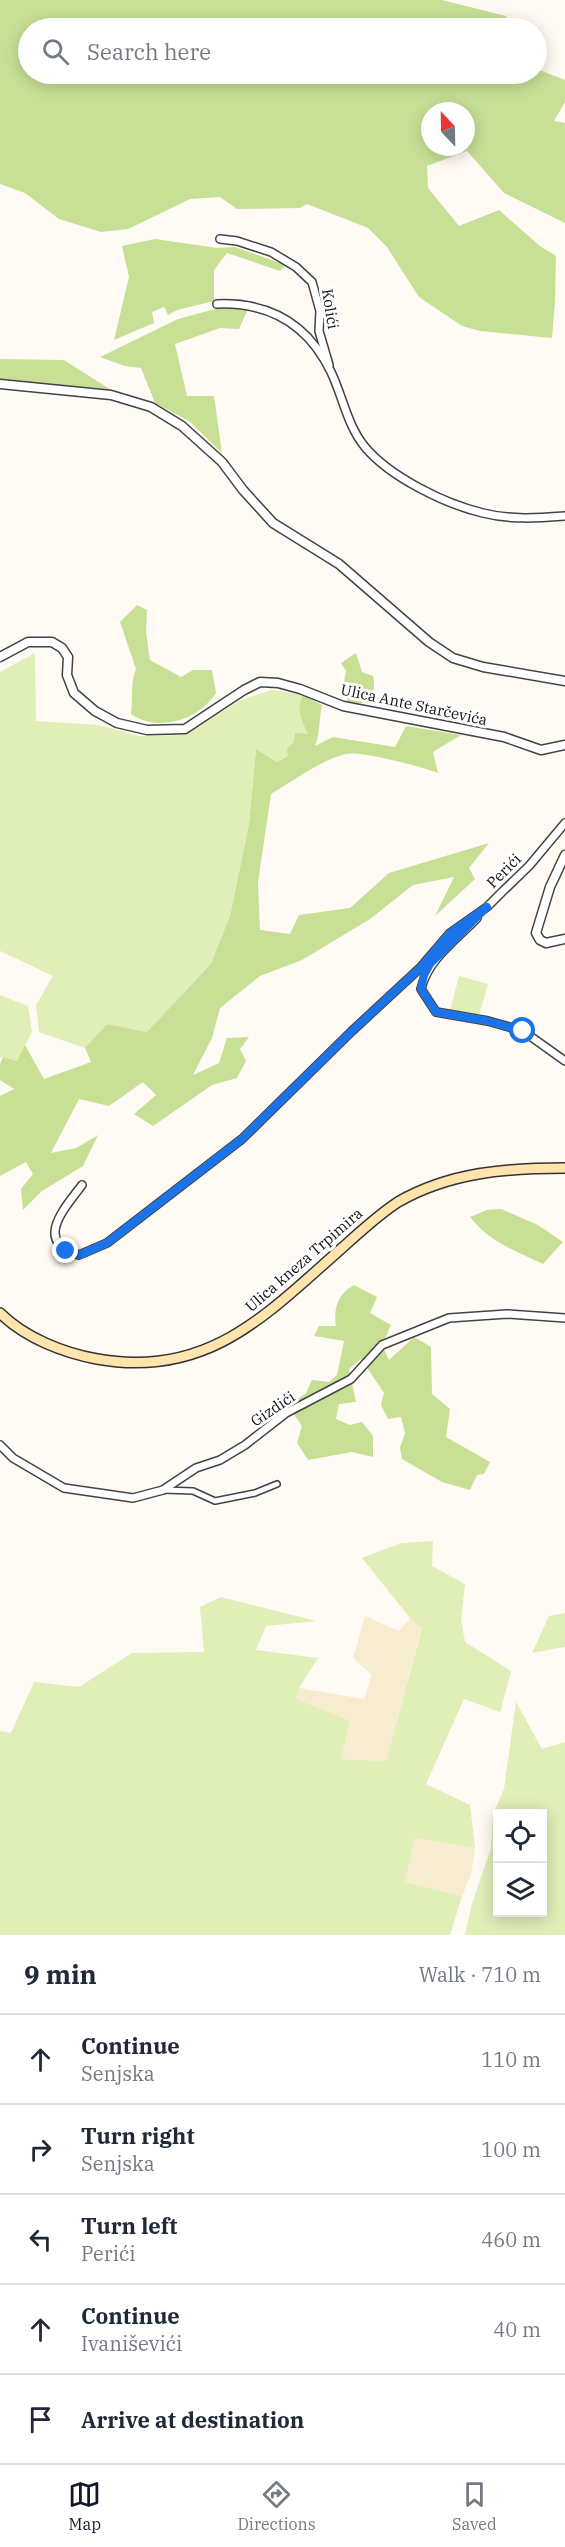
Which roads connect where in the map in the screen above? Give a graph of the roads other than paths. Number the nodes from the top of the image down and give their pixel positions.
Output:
1 (220, 239) dead end
2 (217, 304) dead end
3 (330, 371) junction
4 (0, 384) edge
5 (565, 516) edge
6 (0, 657) edge
7 (565, 681) edge
8 (565, 745) edge
9 (565, 823) edge
10 (565, 855) edge
11 (487, 907) junction
12 (565, 939) edge
13 (565, 1061) edge
14 (565, 1168) edge
15 (81, 1185) dead end
16 (0, 1314) edge
17 (565, 1318) edge
18 (0, 1445) edge
19 (277, 1484) dead end
20 (163, 1491) junction

1 - 3 street, Kolići
2 - 3 street
3 - 5 street
4 - 7 street
6 - 8 street, Ulica Ante Starčevića
9 - 11 street, Perići
10 - 12 street
11 - 13 street
11 - 15 street, Perići
14 - 16 main road, Ulica kneza Trpimira
17 - 20 street, Gizdići
18 - 20 street, Gizdići
19 - 20 street

